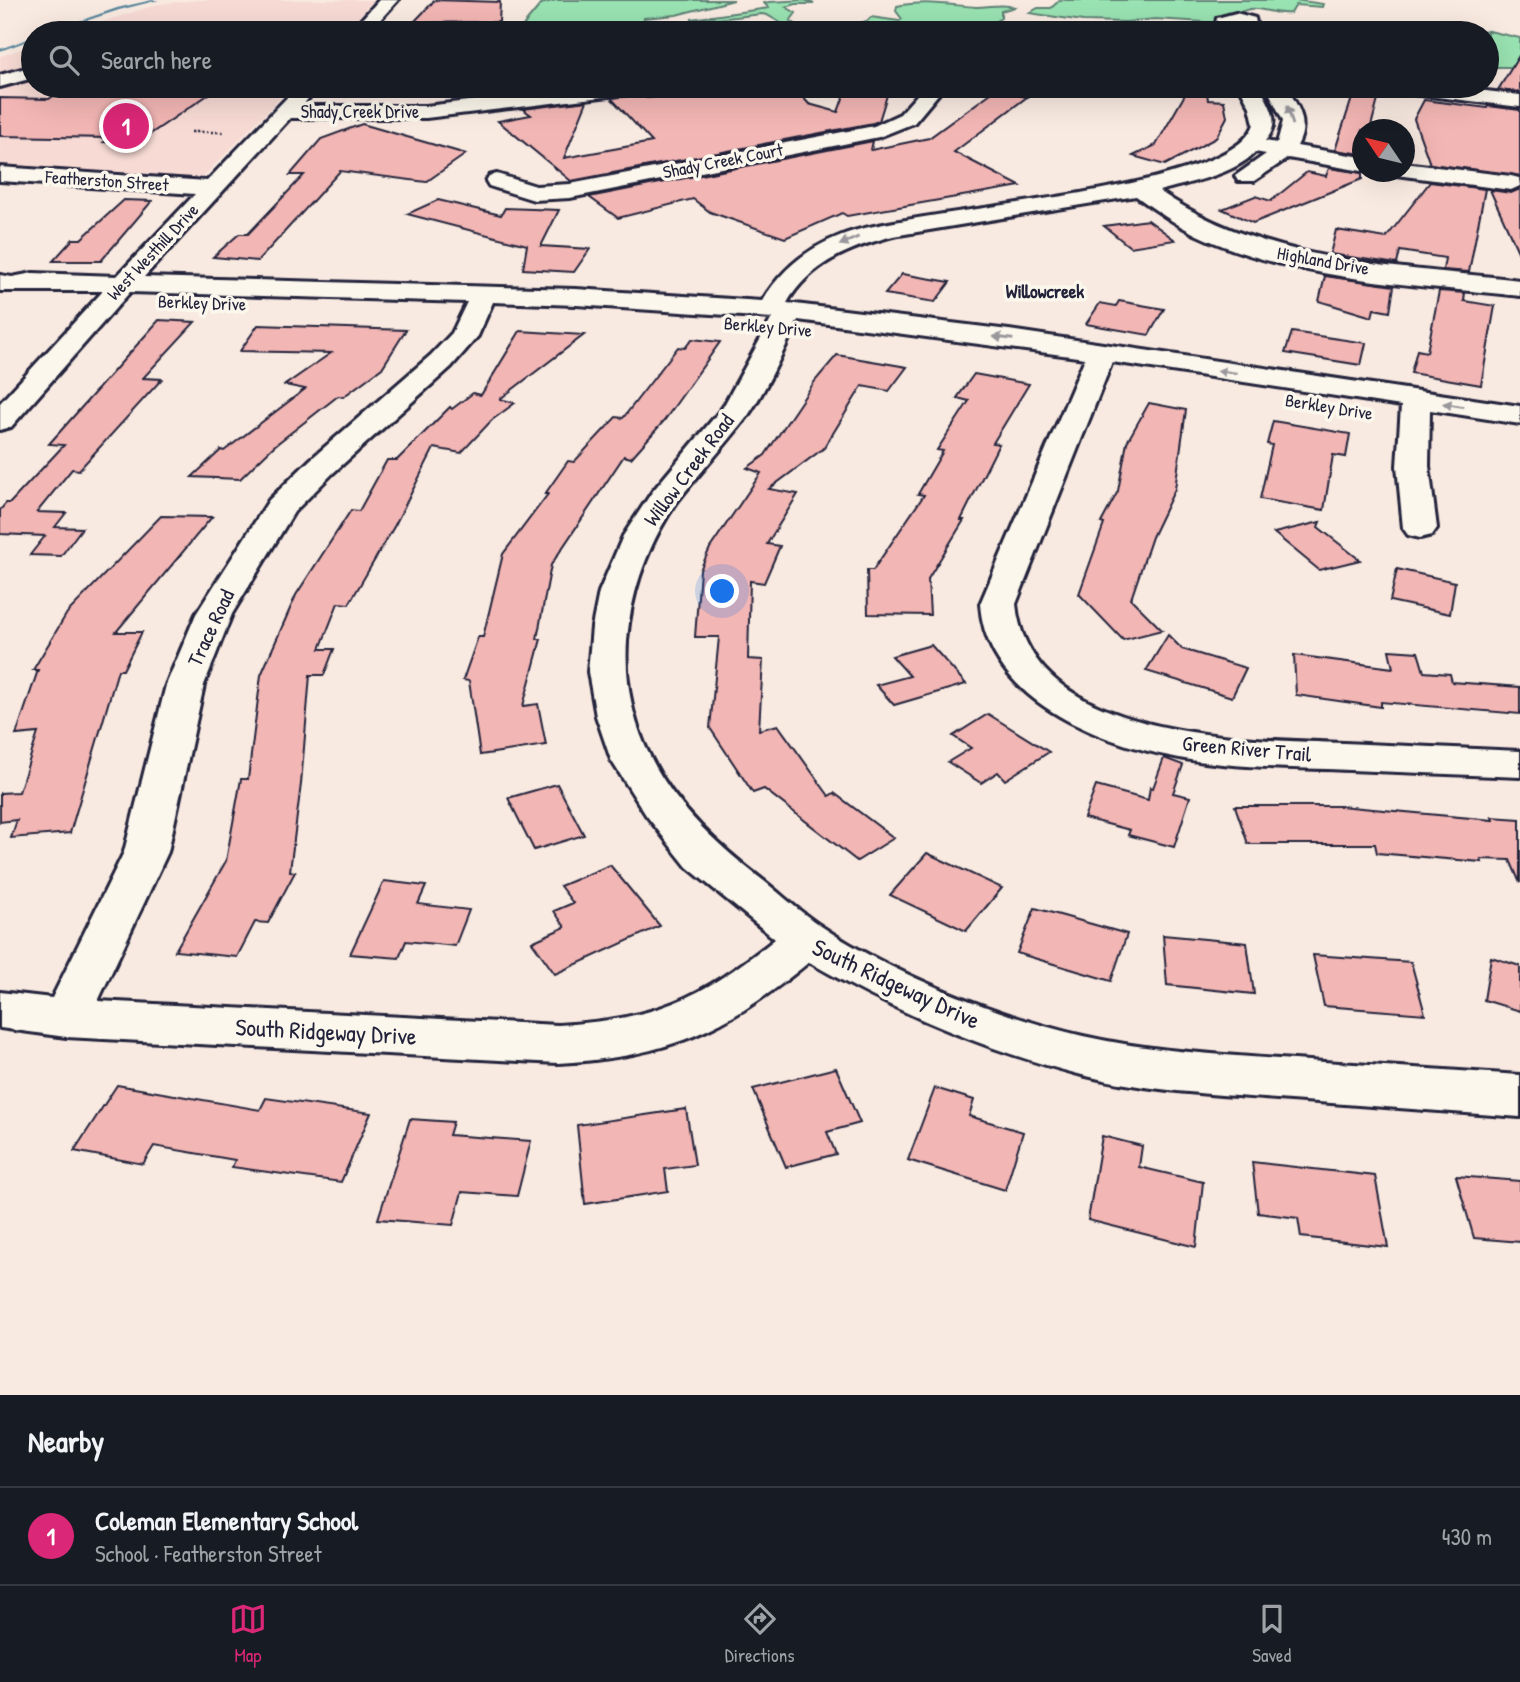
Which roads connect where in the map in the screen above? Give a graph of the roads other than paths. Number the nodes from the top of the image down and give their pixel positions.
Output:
1 (390, 0) edge
2 (370, 21) edge
3 (1226, 21) edge
4 (1246, 21) edge
5 (21, 75) edge
6 (0, 80) edge
7 (298, 98) edge
8 (487, 98) edge
9 (922, 98) edge
10 (1254, 98) edge
11 (1282, 98) edge
12 (1495, 98) edge
13 (1520, 101) edge
14 (286, 112) junction
15 (1252, 146) junction
16 (1282, 151) junction
17 (43, 154) dead end
18 (83, 160) dead end
19 (1352, 162) edge
20 (6, 168) edge
21 (1415, 171) edge
22 (62, 178) junction
23 (497, 181) dead end
24 (1511, 183) dead end
25 (213, 188) junction
26 (1149, 194) junction
27 (6, 284) edge
28 (1520, 288) edge
29 (116, 291) junction
30 (480, 303) junction
31 (787, 315) junction
32 (1097, 362) junction
33 (0, 384) edge
34 (32, 386) junction
35 (1415, 410) junction
36 (1520, 415) edge
37 (0, 421) edge
38 (1520, 436) edge
39 (1420, 528) dead end
40 (1520, 764) edge
41 (806, 939) junction
42 (0, 1010) edge
43 (66, 1018) junction
44 (1520, 1096) edge

1 - 2 street
3 - 4 street
5 - 6 street
7 - 14 street, West Westhill Drive
8 - 14 street, Shady Creek Drive
9 - 23 street, Shady Creek Court
10 - 15 street
16 -> 11 street
12 - 13 street
14 - 25 street, West Westhill Drive
15 - 16 street
15 - 26 street, Willow Creek Road
16 - 19 street
16 - 26 street, Willow Creek Road
17 - 20 street
18 - 22 street
20 - 22 street, Featherston Street
21 - 24 street
22 - 25 street, Featherston Street
25 - 29 street, West Westhill Drive
26 - 28 street, Highland Drive
26 - 31 street, Willow Creek Road
26 -> 31 street, Willow Creek Road
27 - 29 street, Berkley Drive
29 - 30 street, Berkley Drive
29 - 34 street, West Westhill Drive
30 - 31 street, Berkley Drive
30 - 43 street, Trace Road
31 - 32 street, Berkley Drive
31 - 41 street, Willow Creek Road
32 - 35 street, Berkley Drive
32 - 40 street, Green River Trail
33 - 34 street
34 - 37 street, West Westhill Drive
36 -> 35 street, Berkley Drive
35 - 38 street, Berkley Drive
35 - 39 street
41 - 43 street, South Ridgeway Drive
41 - 44 street, South Ridgeway Drive
42 - 43 street, South Ridgeway Drive

